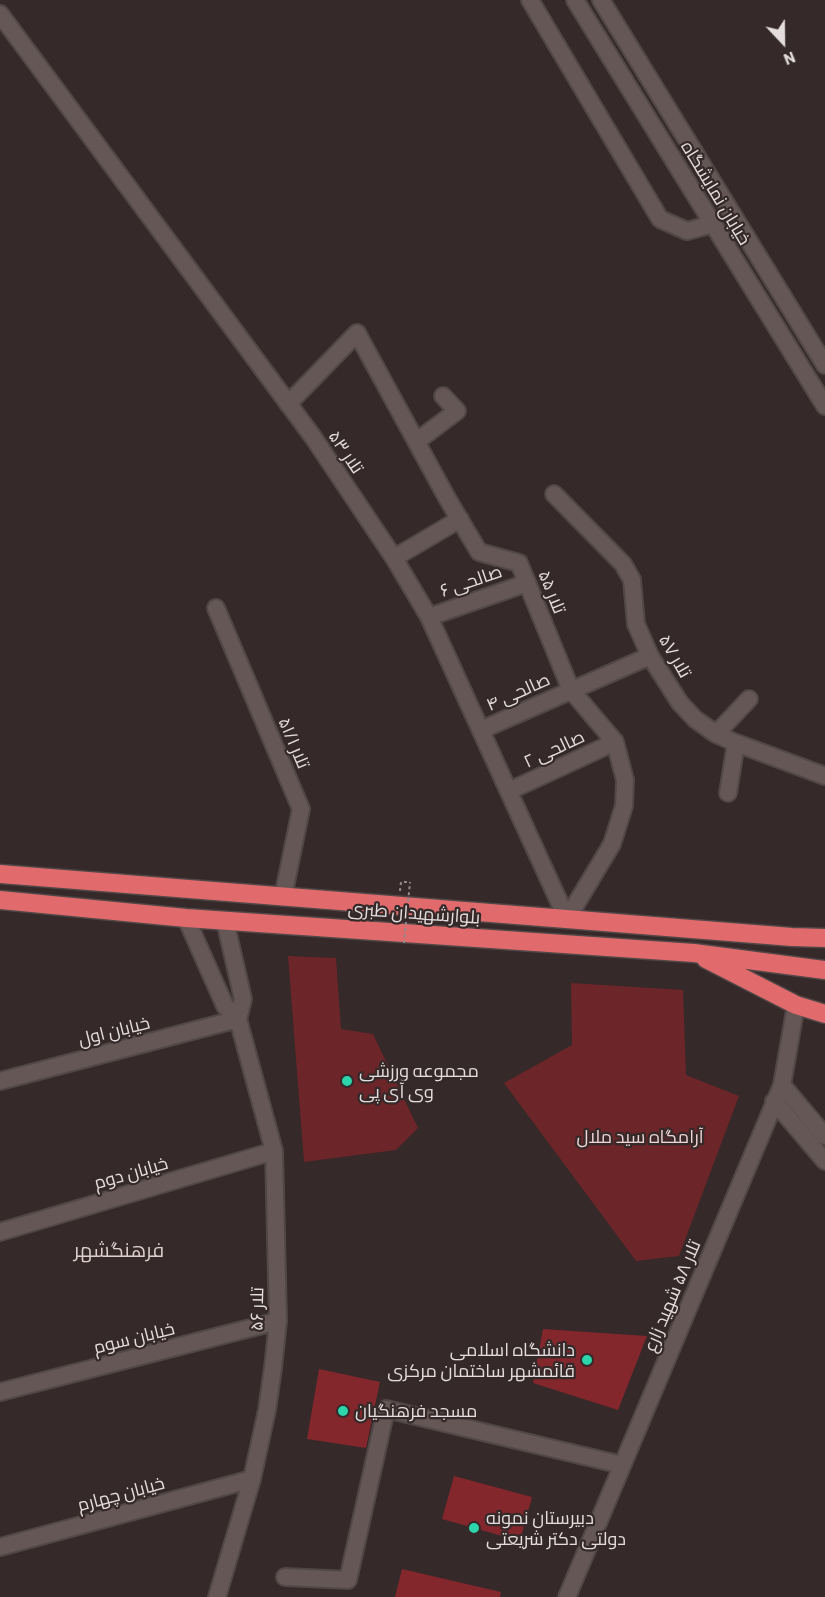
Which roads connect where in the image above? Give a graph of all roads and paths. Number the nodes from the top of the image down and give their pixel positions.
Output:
1 (530, 0) edge
2 (575, 0) edge
3 (601, 0) edge
4 (0, 14) edge
5 (713, 224) junction
6 (825, 365) edge
7 (443, 396) dead end
8 (288, 404) junction
9 (825, 406) edge
10 (417, 441) junction
11 (554, 494) dead end
12 (460, 519) junction
13 (394, 558) junction
14 (527, 583) junction
15 (216, 608) dead end
16 (429, 617) junction
17 (650, 656) junction
18 (572, 690) junction
19 (748, 699) dead end
20 (481, 730) junction
21 (716, 734) junction
22 (615, 742) junction
23 (736, 742) junction
24 (825, 776) edge
25 (509, 791) junction
26 (728, 793) dead end
27 (0, 867) edge
28 (0, 874) edge
29 (401, 882) dead end
30 (283, 897) junction
31 (0, 900) edge
32 (186, 918) junction
33 (567, 919) junction
34 (225, 921) junction
35 (825, 924) edge
36 (792, 937) junction
37 (825, 938) edge
38 (404, 943) dead end
39 (694, 953) junction
40 (825, 970) edge
41 (796, 1005) junction
42 (825, 1014) edge
43 (238, 1019) junction
44 (0, 1081) edge
45 (782, 1085) junction
46 (774, 1101) junction
47 (825, 1136) edge
48 (274, 1151) junction
49 (825, 1161) edge
50 (0, 1232) edge
51 (278, 1322) junction
52 (0, 1392) edge
53 (622, 1465) junction
54 (252, 1479) junction
55 (0, 1547) edge
56 (285, 1577) dead end
57 (217, 1597) edge
58 (567, 1597) edge

1 - 5 street
2 - 5 street, خیابان نمایشگاه
3 - 6 street, خیابان نمایشگاه
4 - 8 street, تلار ۵۳
5 - 9 street, خیابان نمایشگاه
7 - 10 street
8 - 10 street, تلار ۵۵
8 - 13 street, تلار ۵۳
10 - 12 street, تلار ۵۵
11 - 17 street, تلار ۵۷
12 - 13 street
12 - 14 street, تلار ۵۵
13 - 16 street, تلار ۵۳
14 - 16 street, صالحی ۶
14 - 18 street, تلار ۵۵
15 - 30 street, تلار ۵۱/۱
16 - 20 street, تلار ۵۳
17 - 18 street, صالحی ۴
17 - 21 street, تلار ۵۷
18 - 20 street, صالحی ۴
18 - 22 street, تلار ۵۵
19 - 21 street
20 - 25 street, تلار ۵۳
21 - 23 street, تلار ۵۷
22 - 25 street, صالحی ۲
22 - 33 street, تلار ۵۵
23 - 24 street, تلار ۵۷
23 - 26 street
25 - 33 street, تلار ۵۳
27 - 28 street
28 - 30 highway, بلوارشهیدان طبری
29 - 38 path, bridge
30 - 33 highway, بلوارشهیدان طبری
31 - 32 highway, بلوارشهیدان طبری
32 - 34 highway, بلوارشهیدان طبری
32 - 43 street
33 - 36 highway, بلوارشهیدان طبری
34 - 39 highway, بلوارشهیدان طبری
34 - 43 street
35 - 36 highway
36 - 37 highway, بلوارشهیدان طبری
39 - 40 highway, بلوارشهیدان طبری
39 - 41 highway
41 - 42 highway
41 - 45 street, تلار ۵۸ شهید زارع
43 - 44 street, خیابان اول
43 - 48 street, تلار ۵۶
45 - 46 street, تلار ۵۸ شهید زارع
45 - 47 street
46 - 49 street
46 - 53 street, تلار ۵۸ شهید زارع
48 - 50 street, خیابان دوم
48 - 51 street, تلار ۵۶
51 - 52 street, خیابان سوم
51 - 54 street, تلار ۵۶
53 - 56 street
53 - 58 street, تلار ۵۸ شهید زارع
54 - 55 street, خیابان چهارم
54 - 57 street, تلار ۵۶

